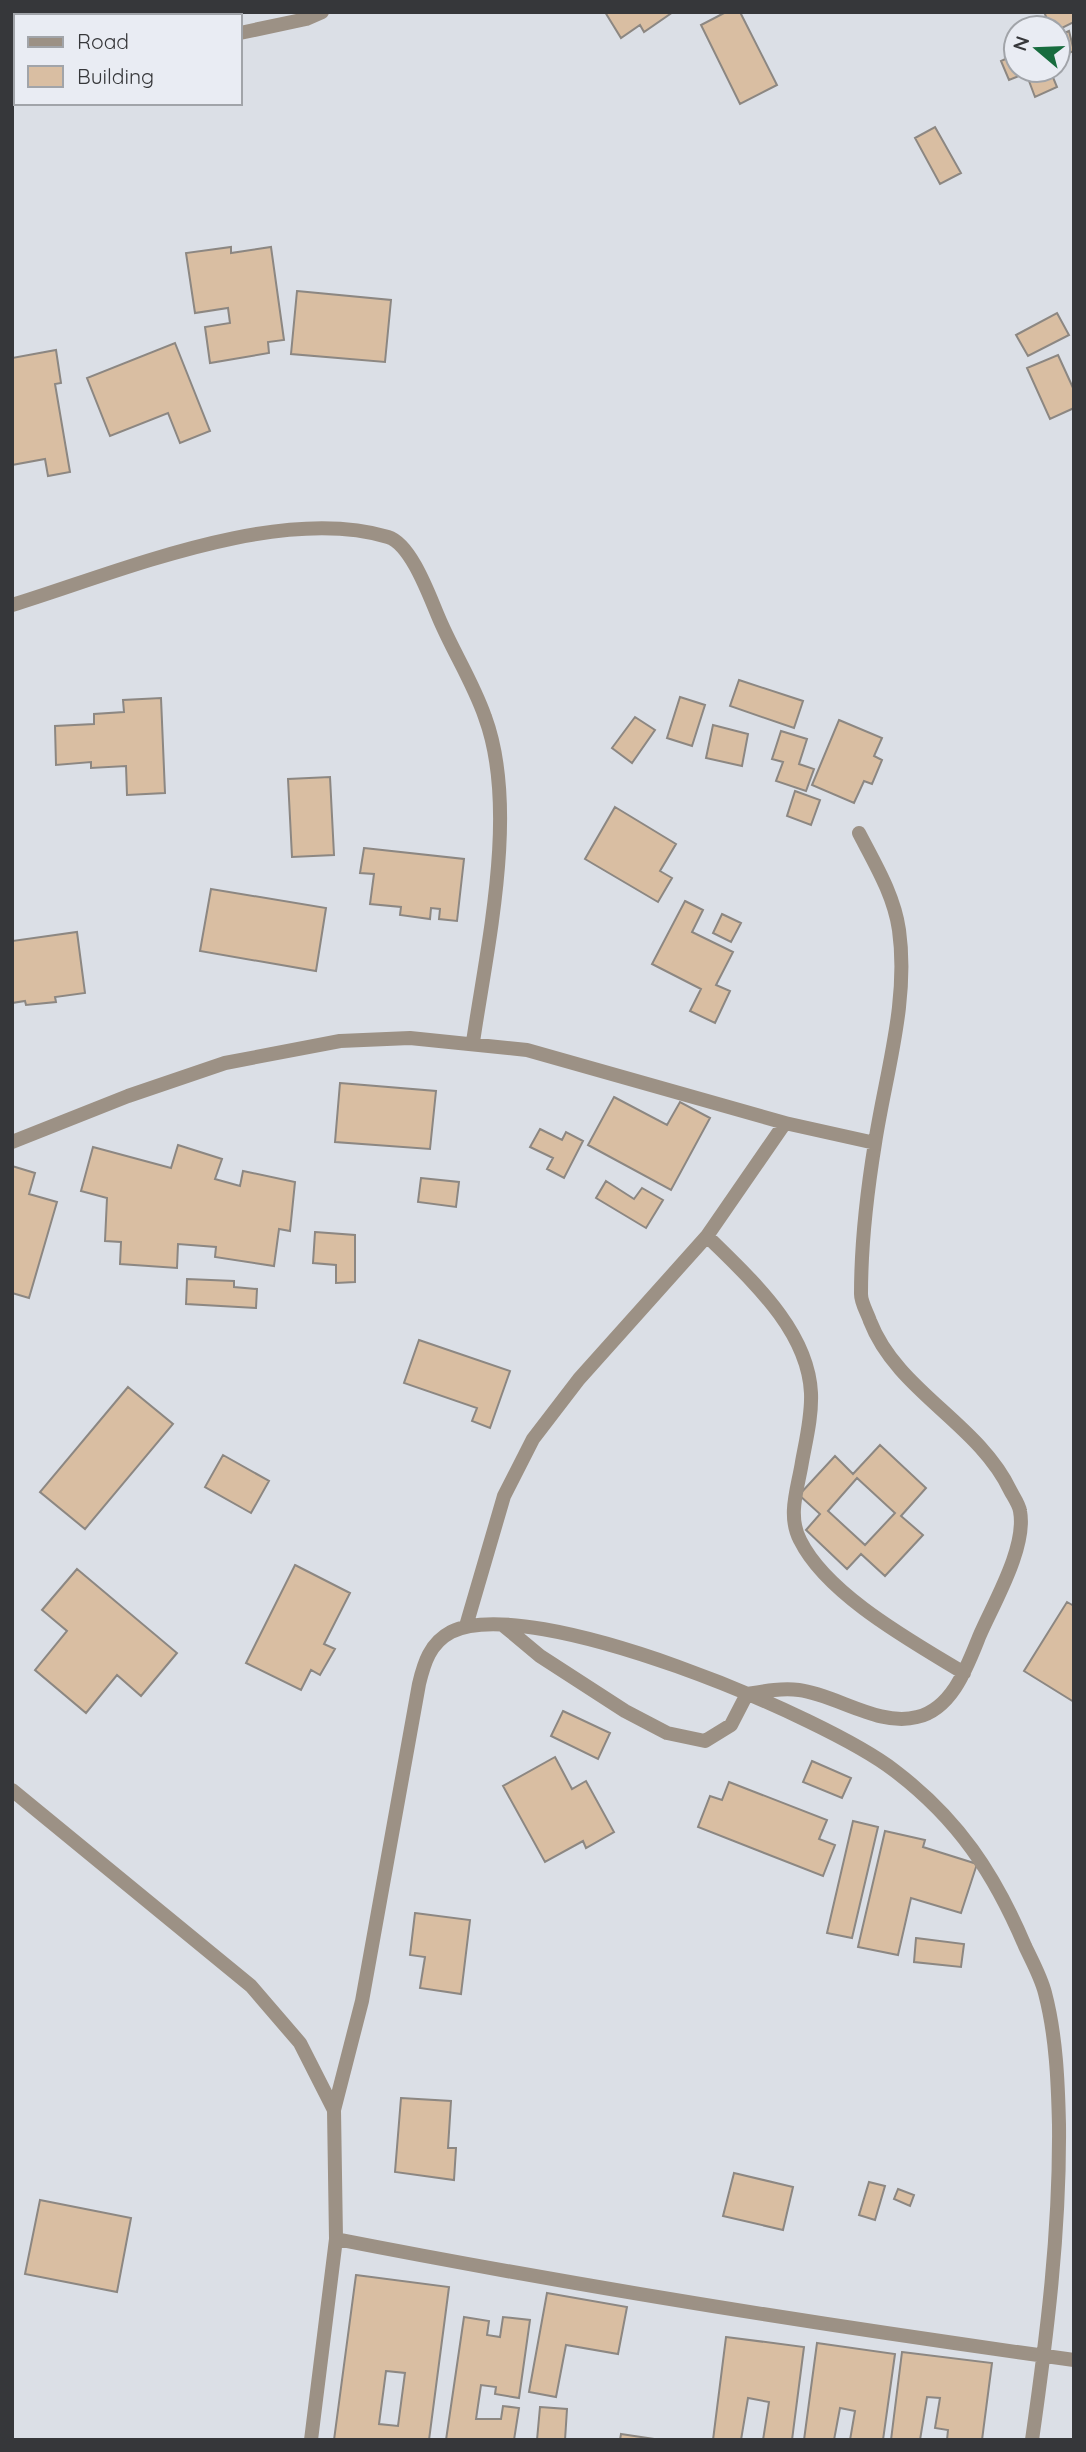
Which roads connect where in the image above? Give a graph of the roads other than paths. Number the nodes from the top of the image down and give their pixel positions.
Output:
1 (322, 12) edge
2 (242, 33) edge
3 (12, 605) edge
4 (859, 833) dead end
5 (473, 1042) junction
6 (785, 1123) junction
7 (12, 1142) edge
8 (875, 1143) junction
9 (707, 1236) junction
10 (503, 1625) junction
11 (466, 1626) junction
12 (964, 1673) junction
13 (747, 1694) junction
14 (12, 1790) edge
15 (334, 2110) junction
16 (336, 2239) junction
17 (1044, 2356) junction
18 (1074, 2360) edge
19 (311, 2440) edge
20 (1032, 2440) edge

1 - 2 street
3 - 5 street
4 - 8 street
5 - 6 street
5 - 7 street
6 - 8 street
6 - 9 street
8 - 12 street
9 - 11 street
9 - 12 street
10 - 11 street
10 - 13 street
10 - 13 street
11 - 15 street
12 - 13 street
13 - 17 street
14 - 15 street
15 - 16 street
16 - 17 street
16 - 19 street
17 - 18 street
17 - 20 street

